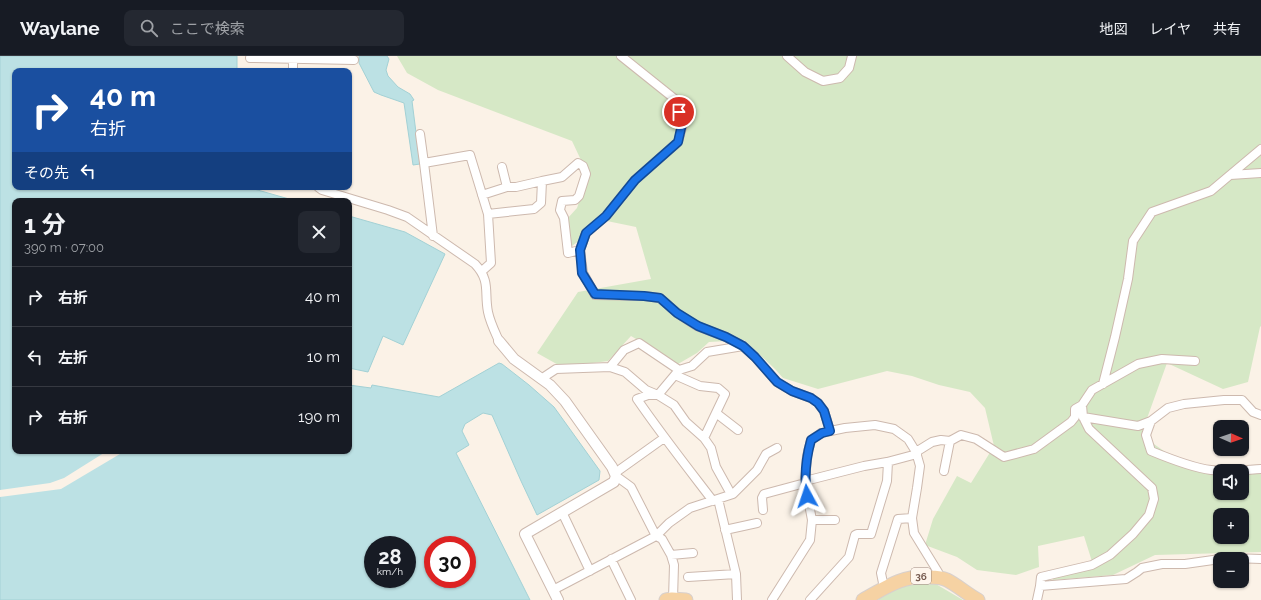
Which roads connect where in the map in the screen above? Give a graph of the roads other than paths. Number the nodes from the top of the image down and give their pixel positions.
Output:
1 (621, 56) edge
2 (787, 56) edge
3 (852, 56) edge
4 (250, 58) dead end
5 (293, 58) edge
6 (354, 60) dead end
7 (420, 134) dead end
8 (1261, 149) edge
9 (424, 163) junction
10 (502, 167) dead end
11 (1261, 173) edge
12 (1230, 175) junction
13 (542, 181) junction
14 (507, 187) junction
15 (322, 190) edge
16 (482, 196) junction
17 (348, 198) edge
18 (352, 199) edge
19 (488, 214) junction
20 (433, 236) junction
21 (580, 250) junction
22 (482, 271) junction
23 (499, 341) joint
24 (743, 346) junction
25 (1195, 361) dead end
26 (610, 367) junction
27 (677, 372) junction
28 (541, 378) junction
29 (1103, 384) junction
30 (658, 395) junction
31 (1082, 405) junction
32 (716, 413) junction
33 (1261, 415) edge
34 (1082, 418) junction
35 (1151, 421) junction
36 (738, 430) dead end
37 (830, 431) junction
38 (664, 438) junction
39 (704, 438) junction
40 (950, 441) junction
41 (777, 448) dead end
42 (917, 453) junction
43 (888, 462) junction
44 (1261, 469) edge
45 (944, 472) dead end
46 (615, 474) junction
47 (805, 482) junction
48 (731, 494) junction
49 (716, 500) junction
50 (763, 510) dead end
51 (562, 512) junction
52 (912, 518) junction
53 (812, 520) junction
54 (835, 520) dead end
55 (756, 522) dead end
56 (725, 530) junction
57 (656, 536) junction
58 (693, 554) dead end
59 (671, 555) junction
60 (611, 559) junction
61 (1249, 559) edge
62 (1213, 560) edge
63 (1261, 560) edge
64 (590, 570) junction
65 (736, 574) junction
66 (688, 577) dead end
67 (938, 577) junction
68 (1040, 586) junction
69 (884, 588) junction
70 (553, 590) junction
71 (669, 599) edge
72 (558, 600) edge
73 (631, 600) edge
74 (686, 600) edge
75 (737, 600) edge
76 (772, 600) edge
77 (810, 600) edge
78 (863, 600) edge
79 (978, 600) edge
80 (1037, 600) edge

1 - 21 street
2 - 3 street
4 - 5 street
5 - 6 street
7 - 9 street
8 - 12 street
9 - 16 street
9 - 20 street
10 - 14 street
11 - 12 street
12 - 29 street
13 - 14 street
13 - 19 street
13 - 21 street
14 - 16 street
15 - 17 street
16 - 19 street
18 - 20 street
19 - 22 street
20 - 22 street
21 - 24 street
22 - 23 street
23 - 28 street
24 - 27 street
24 - 37 street
25 - 29 street
26 - 27 street
26 - 28 street
26 - 30 street
27 - 30 street
27 - 32 street
28 - 46 street
29 - 31 street
30 - 38 street
30 - 39 street
31 - 34 street
31 - 40 street
32 - 36 street
32 - 39 street
33 - 35 street
34 - 35 street
34 - 68 street
35 - 44 street
37 - 42 street
37 - 47 street
38 - 46 street
38 - 49 street
39 - 48 street
40 - 42 street
40 - 45 street
41 - 48 street
42 - 43 street
42 - 52 street
43 - 47 street
43 - 77 street
46 - 51 street
46 - 57 street
47 - 50 street
47 - 53 street
48 - 49 street
49 - 56 street
49 - 57 street
51 - 64 street
51 - 70 street
52 - 67 street
52 - 69 street
53 - 54 street
53 - 76 street
55 - 56 street
56 - 65 street
57 - 59 street
57 - 60 street
58 - 59 street
59 - 71 street
60 - 64 street
60 - 73 street
61 - 63 street
62 - 68 street
64 - 70 street
65 - 66 street
65 - 75 street
67 - 69 main road, 36
67 - 79 main road, 36
68 - 80 street
69 - 78 main road, 36
70 - 72 street
71 - 74 main road

